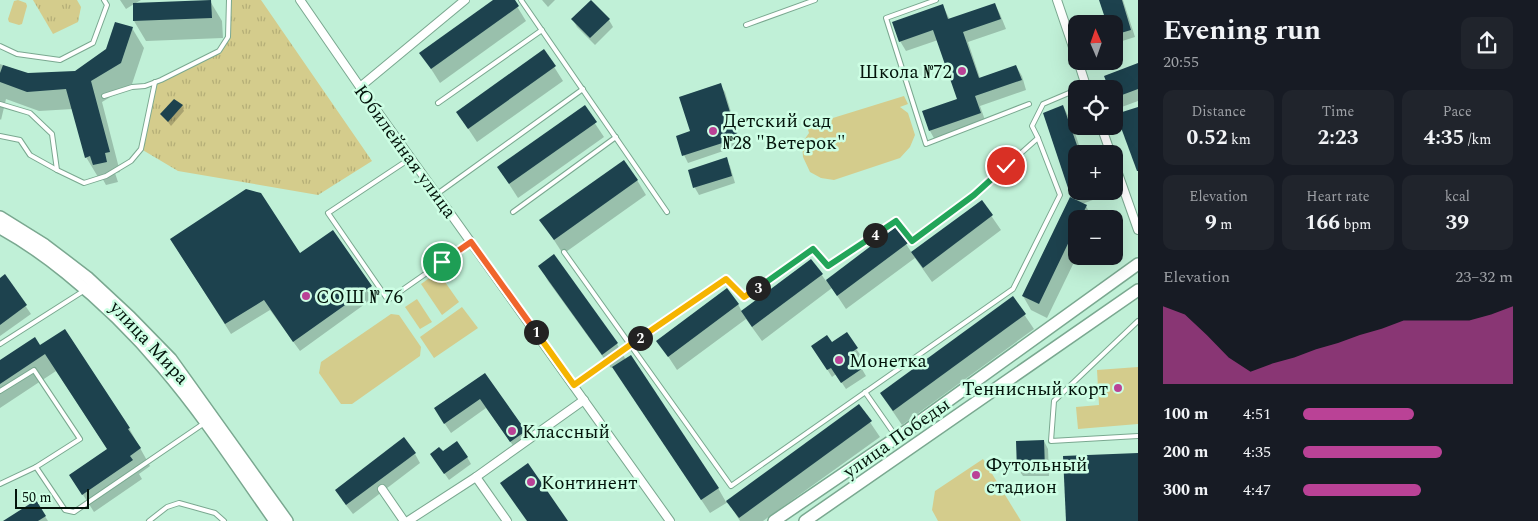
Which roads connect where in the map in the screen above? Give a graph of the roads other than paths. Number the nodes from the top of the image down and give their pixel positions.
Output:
1 (104, 0) edge
2 (229, 0) edge
3 (300, 0) edge
4 (465, 0) edge
5 (522, 0) edge
6 (815, 0) edge
7 (936, 0) edge
8 (1057, 0) edge
9 (746, 25) dead end
10 (542, 30) junction
11 (1068, 32) edge
12 (0, 46) edge
13 (155, 82) junction
14 (360, 87) junction
15 (583, 89) junction
16 (1068, 93) edge
17 (104, 96) dead end
18 (438, 103) dead end
19 (0, 104) edge
20 (1030, 104) dead end
21 (0, 136) edge
22 (616, 138) junction
23 (1038, 138) junction
24 (411, 158) junction
25 (57, 170) junction
26 (1123, 188) edge
27 (437, 194) junction
28 (513, 212) dead end
29 (667, 212) dead end
30 (0, 217) edge
31 (0, 228) edge
32 (1138, 230) edge
33 (471, 242) junction
34 (564, 252) dead end
35 (1138, 264) edge
36 (90, 286) junction
37 (1138, 290) edge
38 (1138, 321) edge
39 (0, 344) edge
40 (630, 345) junction
41 (573, 386) junction
42 (0, 391) edge
43 (865, 392) junction
44 (584, 400) junction
45 (209, 420) junction
46 (1138, 436) edge
47 (897, 438) junction
48 (36, 467) junction
49 (476, 477) junction
50 (0, 484) edge
51 (382, 489) dead end
52 (149, 521) edge
53 (224, 521) edge
54 (275, 521) edge
55 (288, 521) edge
56 (404, 521) edge
57 (408, 521) edge
58 (507, 521) edge
59 (670, 521) edge
60 (774, 521) edge
61 (805, 521) edge

1 - 12 lane
2 - 13 lane
3 - 14 street, Юбилейная улица
4 - 14 street
5 - 10 lane
6 - 9 lane
7 - 20 lane
8 - 11 street
10 - 15 lane
10 - 18 lane
13 - 17 lane
13 - 25 lane
14 - 24 street, Юбилейная улица
15 - 22 lane
15 - 27 lane
16 - 23 lane
19 - 25 lane
21 - 25 lane
22 - 28 lane
22 - 29 lane
23 - 40 lane
23 - 43 lane
24 - 27 street, Юбилейная улица
24 - 33 lane
26 - 32 street
27 - 33 street, Юбилейная улица
30 - 36 street, улица Мира
31 - 36 street, улица Мира
33 - 41 street, Юбилейная улица
34 - 40 lane
35 - 47 street, улица Победы
36 - 39 lane
36 - 45 street, улица Мира
37 - 61 street, улица Победы
38 - 46 lane
40 - 41 lane
40 - 43 lane
41 - 44 street, Юбилейная улица
42 - 48 lane
43 - 47 lane
44 - 49 street
44 - 59 street, Юбилейная улица
45 - 48 lane
45 - 54 street, улица Мира
45 - 55 street, улица Мира
47 - 60 street, улица Победы
48 - 50 lane
49 - 57 street
49 - 58 street
51 - 56 street
52 - 53 lane

